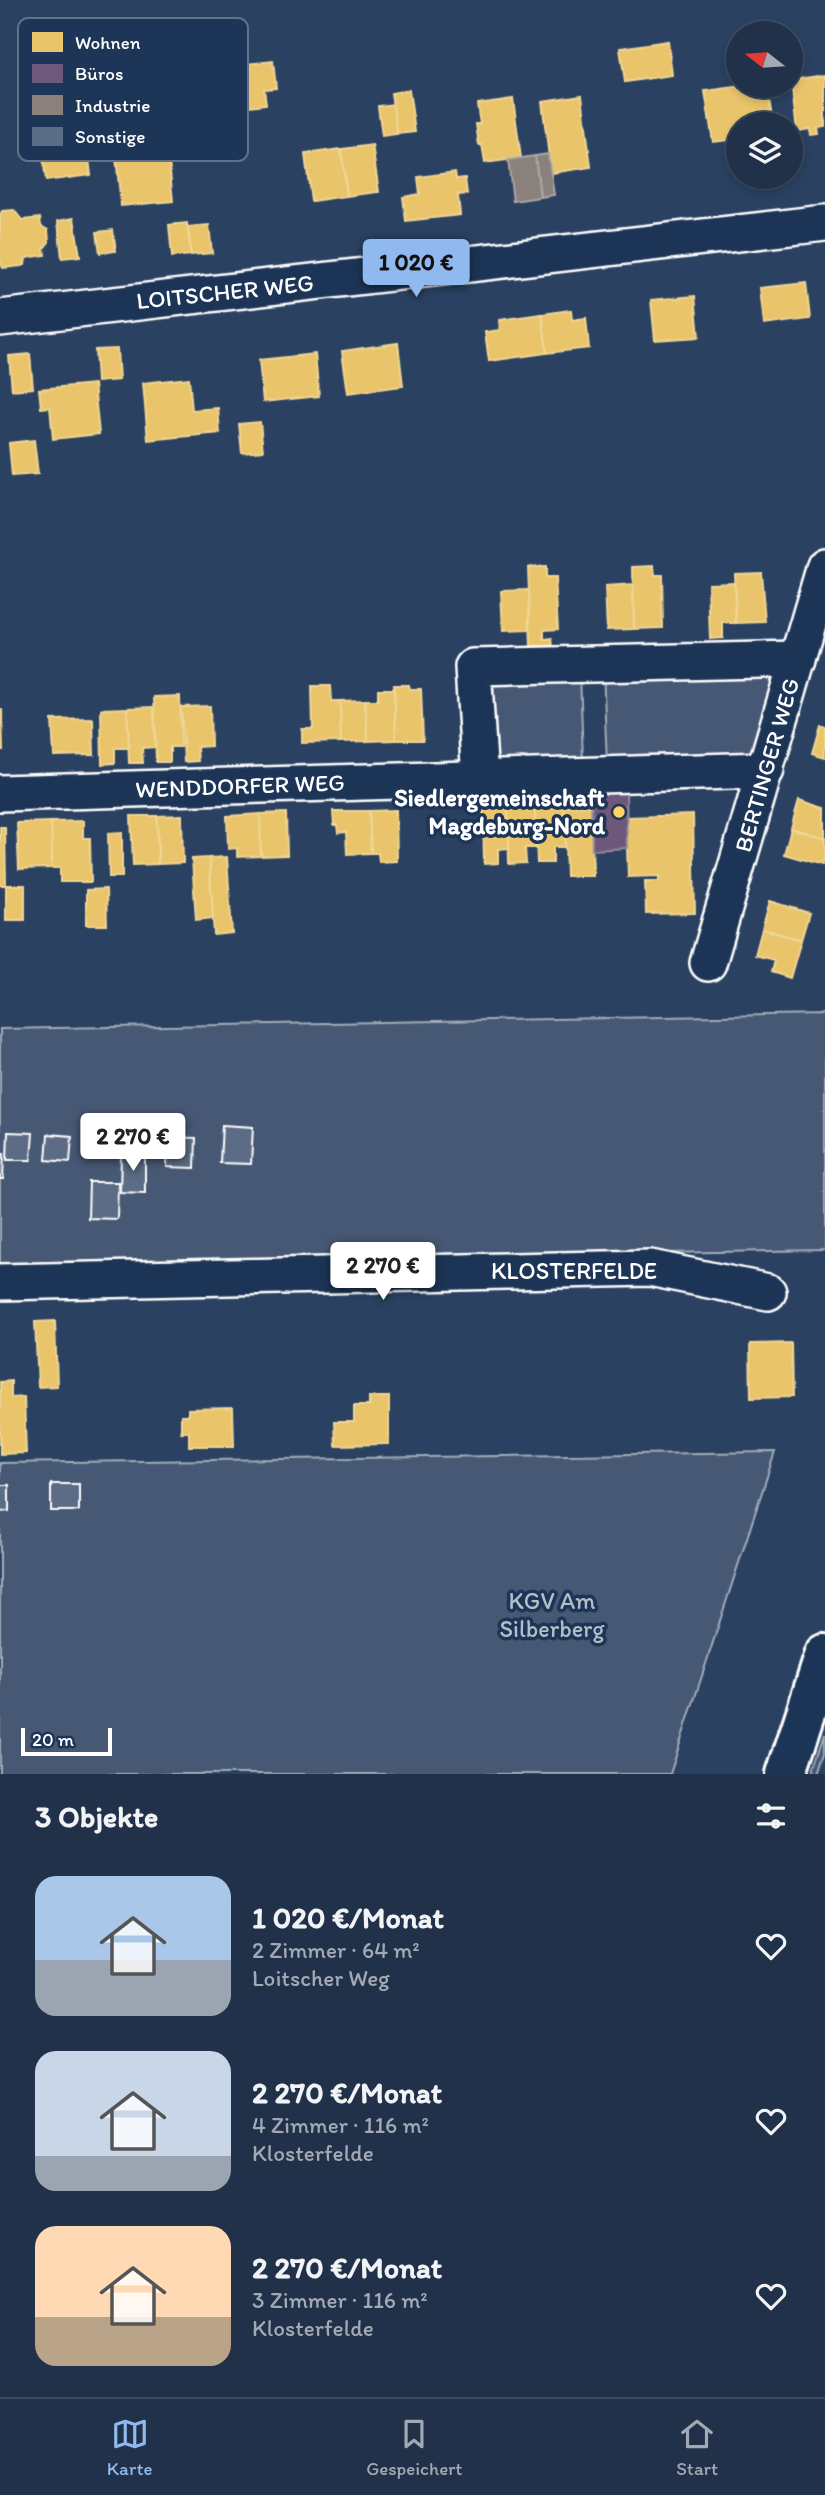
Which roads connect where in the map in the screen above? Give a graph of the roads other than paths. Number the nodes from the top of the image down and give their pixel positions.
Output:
1 (825, 223) edge
2 (0, 318) edge
3 (825, 566) edge
4 (798, 659) junction
5 (766, 770) junction
6 (480, 780) junction
7 (0, 793) edge
8 (708, 963) dead end
9 (0, 1282) edge
10 (768, 1292) dead end
11 (825, 1654) edge
12 (786, 1774) edge

1 - 2 street, LOITSCHER WEG
3 - 4 street, BERTINGER WEG
4 - 5 street, BERTINGER WEG
4 - 6 street
5 - 6 street, WENDDORFER WEG
5 - 8 street, BERTINGER WEG
6 - 7 street, WENDDORFER WEG
9 - 10 street, KLOSTERFELDE
11 - 12 main road

